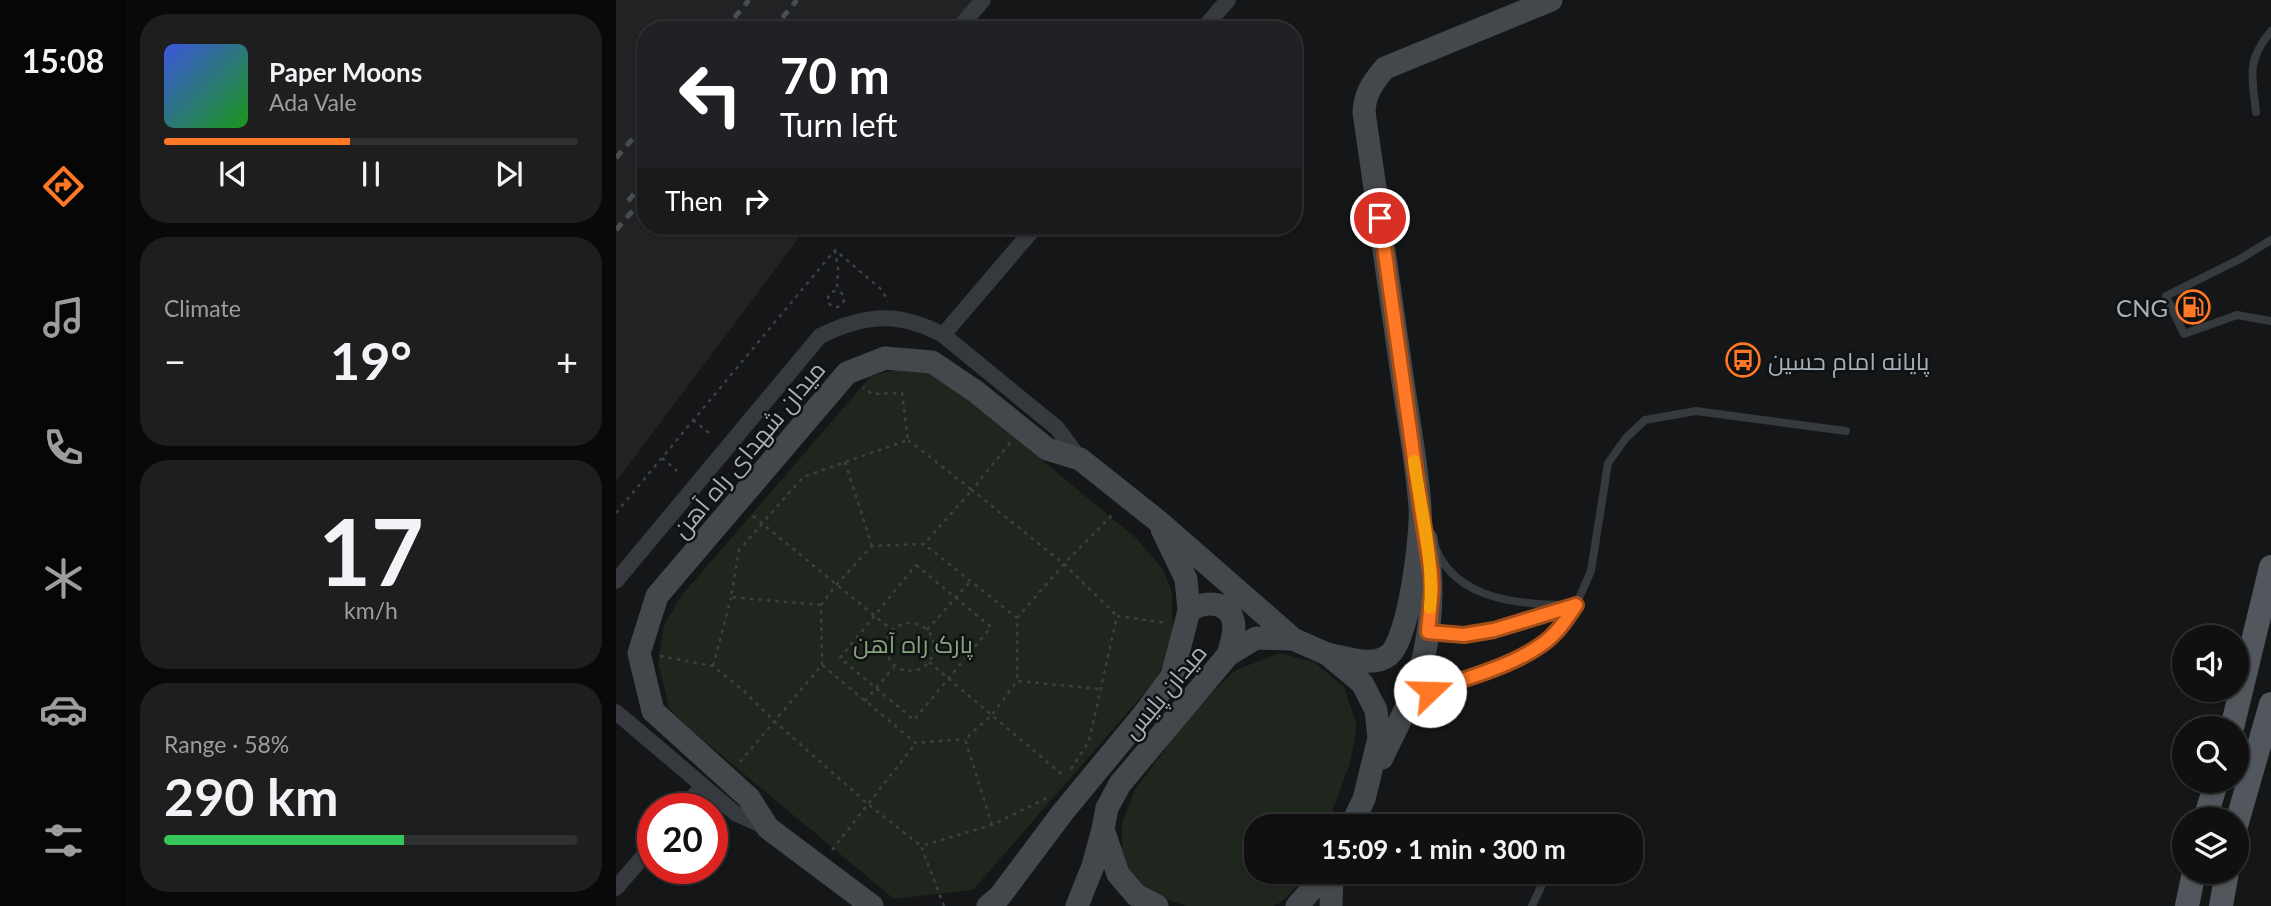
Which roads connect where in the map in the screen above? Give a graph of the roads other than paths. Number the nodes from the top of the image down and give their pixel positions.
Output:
1 (983, 0) edge
2 (1228, 0) edge
3 (1550, 0) edge
4 (965, 21) edge
5 (1210, 21) edge
6 (2271, 31) edge
7 (2256, 112) dead end
8 (1028, 235) edge
9 (2271, 240) edge
10 (2271, 321) edge
11 (943, 335) junction
12 (1846, 430) dead end
13 (1080, 459) junction
14 (1421, 509) junction
15 (1158, 521) junction
16 (2271, 567) edge
17 (616, 580) edge
18 (1576, 605) junction
19 (1187, 619) junction
20 (1428, 632) junction
21 (1293, 639) junction
22 (1327, 654) junction
23 (1228, 655) junction
24 (1408, 700) junction
25 (2271, 704) edge
26 (616, 712) edge
27 (2235, 716) edge
28 (2267, 726) edge
29 (702, 787) junction
30 (697, 793) edge
31 (1364, 799) junction
32 (2242, 807) edge
33 (1357, 814) edge
34 (768, 828) junction
35 (1103, 829) junction
36 (637, 864) edge
37 (1318, 884) edge
38 (1330, 884) edge
39 (1542, 884) edge
40 (2192, 884) edge
41 (2225, 884) edge
42 (616, 888) edge
43 (872, 906) edge
44 (988, 906) edge
45 (1077, 906) edge
46 (1157, 906) edge
47 (1297, 906) edge
48 (1331, 906) edge
49 (1532, 906) edge
50 (2187, 906) edge
51 (2221, 906) edge

1 - 4 street
2 - 5 street
3 - 14 main road
6 - 7 lane
8 - 11 street
9 - 10 lane
11 - 13 street
11 - 17 street
12 - 18 lane
13 - 15 main road, میدان شهدای راه آهن
13 - 34 main road, میدان شهدای راه آهن
14 - 18 lane
14 - 20 main road
14 - 22 main road
15 - 19 main road
15 - 21 main road, میدان شهدای راه آهن
16 - 27 main road
18 - 20 lane
18 - 24 lane
19 - 23 main road
19 - 44 main road
20 - 24 main road
21 - 22 main road, میدان پلیس
21 - 23 main road, میدان پلیس
22 - 31 main road, میدان پلیس
23 - 35 main road, میدان پلیس
24 - 31 main road
25 - 28 main road
26 - 29 street
28 - 32 main road
29 - 30 street
29 - 34 street
31 - 33 main road, میدان پلیس
34 - 43 main road
35 - 45 main road, میدان پلیس
35 - 46 main road
36 - 42 street
37 - 47 main road
38 - 48 main road
39 - 49 lane
40 - 50 main road
41 - 51 main road

